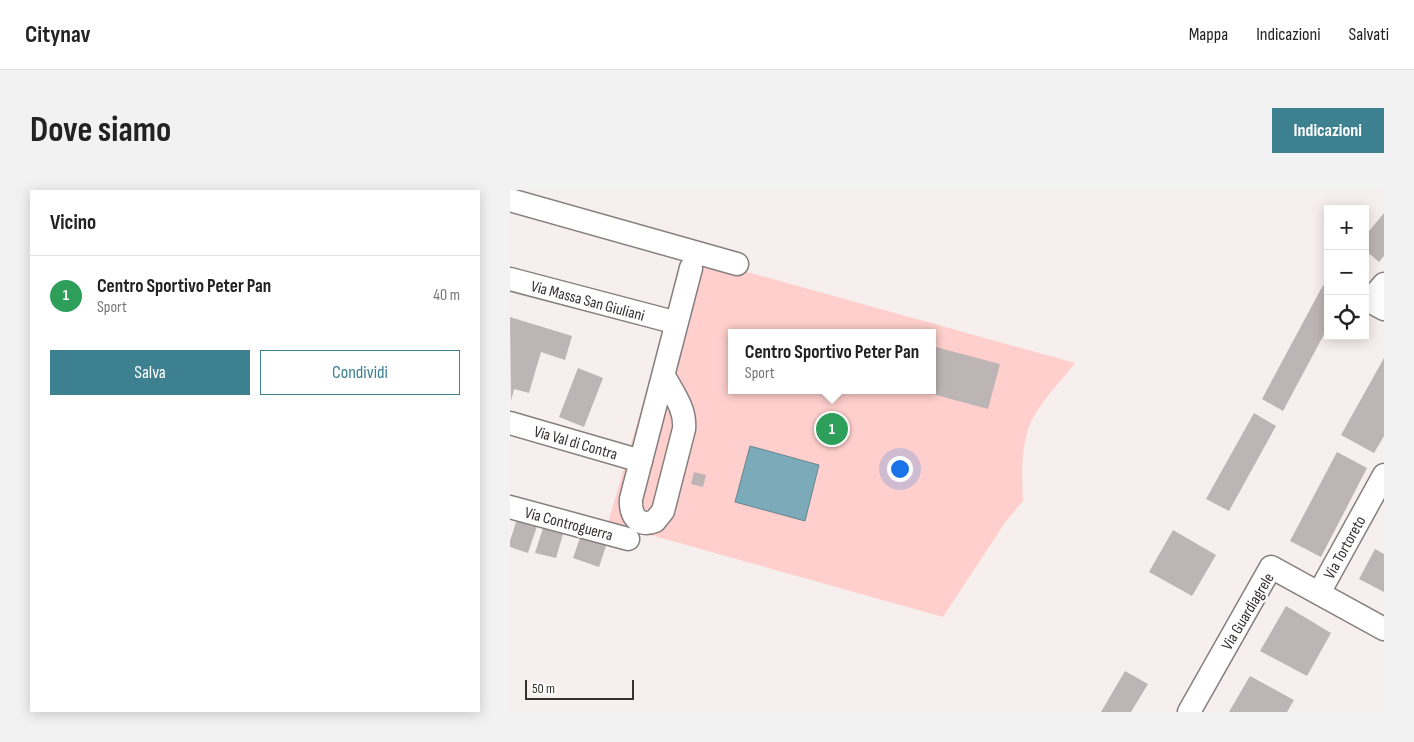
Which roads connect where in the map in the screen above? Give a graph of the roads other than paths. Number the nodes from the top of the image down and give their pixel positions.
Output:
1 (510, 200) edge
2 (737, 264) dead end
3 (691, 268) dead end
4 (510, 279) edge
5 (1384, 284) edge
6 (1376, 305) edge
7 (666, 320) dead end
8 (664, 376) junction
9 (510, 423) edge
10 (641, 461) junction
11 (1384, 475) edge
12 (510, 507) edge
13 (628, 539) dead end
14 (1319, 593) junction
15 (1384, 629) edge
16 (1189, 712) edge

1 - 2 street
3 - 8 street
4 - 7 street, Via Massa San Giuliani
5 - 6 street
8 - 10 street
8 - 10 street
9 - 10 street, Via Val di Contra
11 - 14 street, Via Tortoreto
12 - 13 street, Via Controguerra
14 - 15 street, Via Guardiagrele
14 - 16 street, Via Guardiagrele

